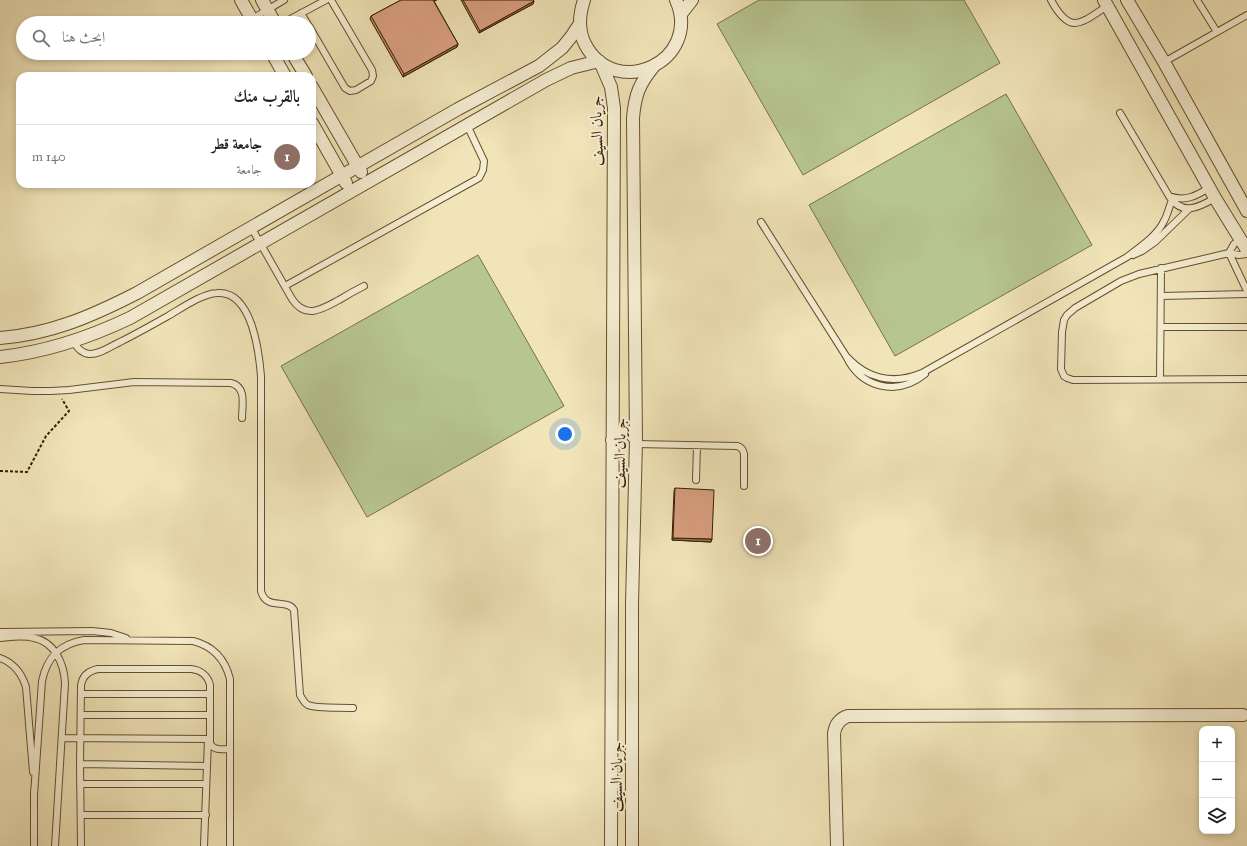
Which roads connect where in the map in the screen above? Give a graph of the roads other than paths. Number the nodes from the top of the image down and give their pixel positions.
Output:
1 (241, 0) edge
2 (284, 0) edge
3 (326, 0) edge
4 (331, 0) edge
5 (584, 0) edge
6 (676, 0) edge
7 (692, 0) edge
8 (1051, 0) edge
9 (1127, 0) edge
10 (1197, 0) edge
11 (1105, 3) edge
12 (265, 5) edge
13 (301, 13) junction
14 (681, 14) junction
15 (1247, 15) edge
16 (250, 16) edge
17 (257, 16) edge
18 (271, 16) edge
19 (296, 16) edge
20 (303, 16) edge
21 (579, 25) junction
22 (1217, 32) junction
23 (316, 38) edge
24 (276, 60) edge
25 (296, 60) edge
26 (1164, 62) junction
27 (600, 63) junction
28 (654, 66) junction
29 (283, 72) edge
30 (304, 72) edge
31 (316, 94) edge
32 (458, 109) junction
33 (1120, 113) dead end
34 (467, 125) junction
35 (316, 130) edge
36 (358, 167) junction
37 (342, 176) junction
38 (367, 182) junction
39 (351, 191) junction
40 (1212, 193) junction
41 (1170, 198) junction
42 (1188, 209) junction
43 (1247, 211) edge
44 (761, 222) dead end
45 (251, 228) junction
46 (1240, 240) junction
47 (260, 243) junction
48 (1247, 250) edge
49 (1229, 253) junction
50 (1247, 254) edge
51 (1127, 257) junction
52 (1162, 268) junction
53 (285, 286) junction
54 (364, 286) dead end
55 (1247, 292) edge
56 (1161, 296) junction
57 (1161, 327) junction
58 (1247, 327) edge
59 (55, 328) junction
60 (0, 338) edge
61 (73, 342) junction
62 (60, 346) junction
63 (0, 357) edge
64 (1160, 379) junction
65 (1247, 379) edge
66 (0, 388) edge
67 (242, 418) dead end
68 (612, 440) junction
69 (636, 442) junction
70 (697, 445) junction
71 (696, 480) dead end
72 (744, 486) dead end
73 (612, 604) junction
74 (632, 604) junction
75 (0, 632) edge
76 (0, 638) edge
77 (130, 640) junction
78 (56, 653) junction
79 (0, 658) edge
80 (81, 694) junction
81 (210, 694) junction
82 (353, 708) dead end
83 (81, 715) junction
84 (210, 715) junction
85 (1243, 715) dead end
86 (62, 738) junction
87 (80, 738) junction
88 (209, 739) junction
89 (230, 749) junction
90 (80, 764) junction
91 (207, 766) junction
92 (80, 784) junction
93 (206, 784) junction
94 (34, 795) junction
95 (81, 815) junction
96 (206, 816) junction
97 (34, 846) edge
98 (55, 846) edge
99 (81, 846) edge
100 (204, 846) edge
101 (230, 846) edge
102 (611, 846) edge
103 (632, 846) edge
104 (837, 846) edge

1 - 16 street
2 - 12 lane
3 - 13 lane
4 - 23 lane
5 - 21 street
6 - 14 street
7 - 14 street
8 - 11 lane
9 - 26 street
10 - 22 lane
11 - 40 street
12 - 17 lane
12 - 18 street
13 - 19 lane
13 - 20 lane
14 - 28 street
15 - 22 lane
21 - 27 street
21 - 32 street
22 - 26 lane
24 - 29 street
25 - 30 street
26 - 43 street
27 - 28 street
27 - 34 street
27 - 68 street, جريان السيف
28 - 69 street, جريان السيف
31 - 36 street
32 - 34 street
32 - 36 street
33 - 41 lane
34 - 38 street
34 - 53 lane
35 - 37 street
36 - 37 street
36 - 38 street
37 - 39 street
37 - 45 street
38 - 39 street
39 - 47 street
40 - 41 lane
40 - 42 lane
40 - 46 street
41 - 42 lane
41 - 51 lane
42 - 51 lane
44 - 51 lane
45 - 47 lane
45 - 59 street
46 - 48 street
46 - 49 lane
47 - 53 lane
47 - 61 street
49 - 50 lane
49 - 52 lane
49 - 55 lane
52 - 56 lane
52 - 64 lane
53 - 54 lane
55 - 56 lane
56 - 57 lane
57 - 58 lane
57 - 64 lane
59 - 60 street
59 - 62 street
61 - 62 street
61 - 82 lane
62 - 63 street
64 - 65 lane
66 - 67 lane
68 - 69 street
68 - 73 street, جريان السيف
69 - 70 lane
69 - 74 street, جريان السيف
70 - 71 lane
70 - 72 lane
73 - 74 street
73 - 102 street, جريان السيف
74 - 103 street, جريان السيف
75 - 77 lane
76 - 78 lane
77 - 78 lane
77 - 89 lane
78 - 86 lane
78 - 94 lane
79 - 94 lane
80 - 81 lane
80 - 81 lane
80 - 83 lane
81 - 84 lane
83 - 84 lane
83 - 87 lane
84 - 88 lane
85 - 104 street
86 - 87 lane
86 - 98 lane
87 - 88 lane
87 - 90 lane
88 - 89 lane
88 - 91 lane
89 - 101 lane
90 - 91 lane
90 - 92 lane
91 - 93 lane
92 - 93 lane
92 - 95 lane
93 - 96 lane
94 - 97 lane
95 - 96 lane
95 - 99 lane
96 - 100 lane

